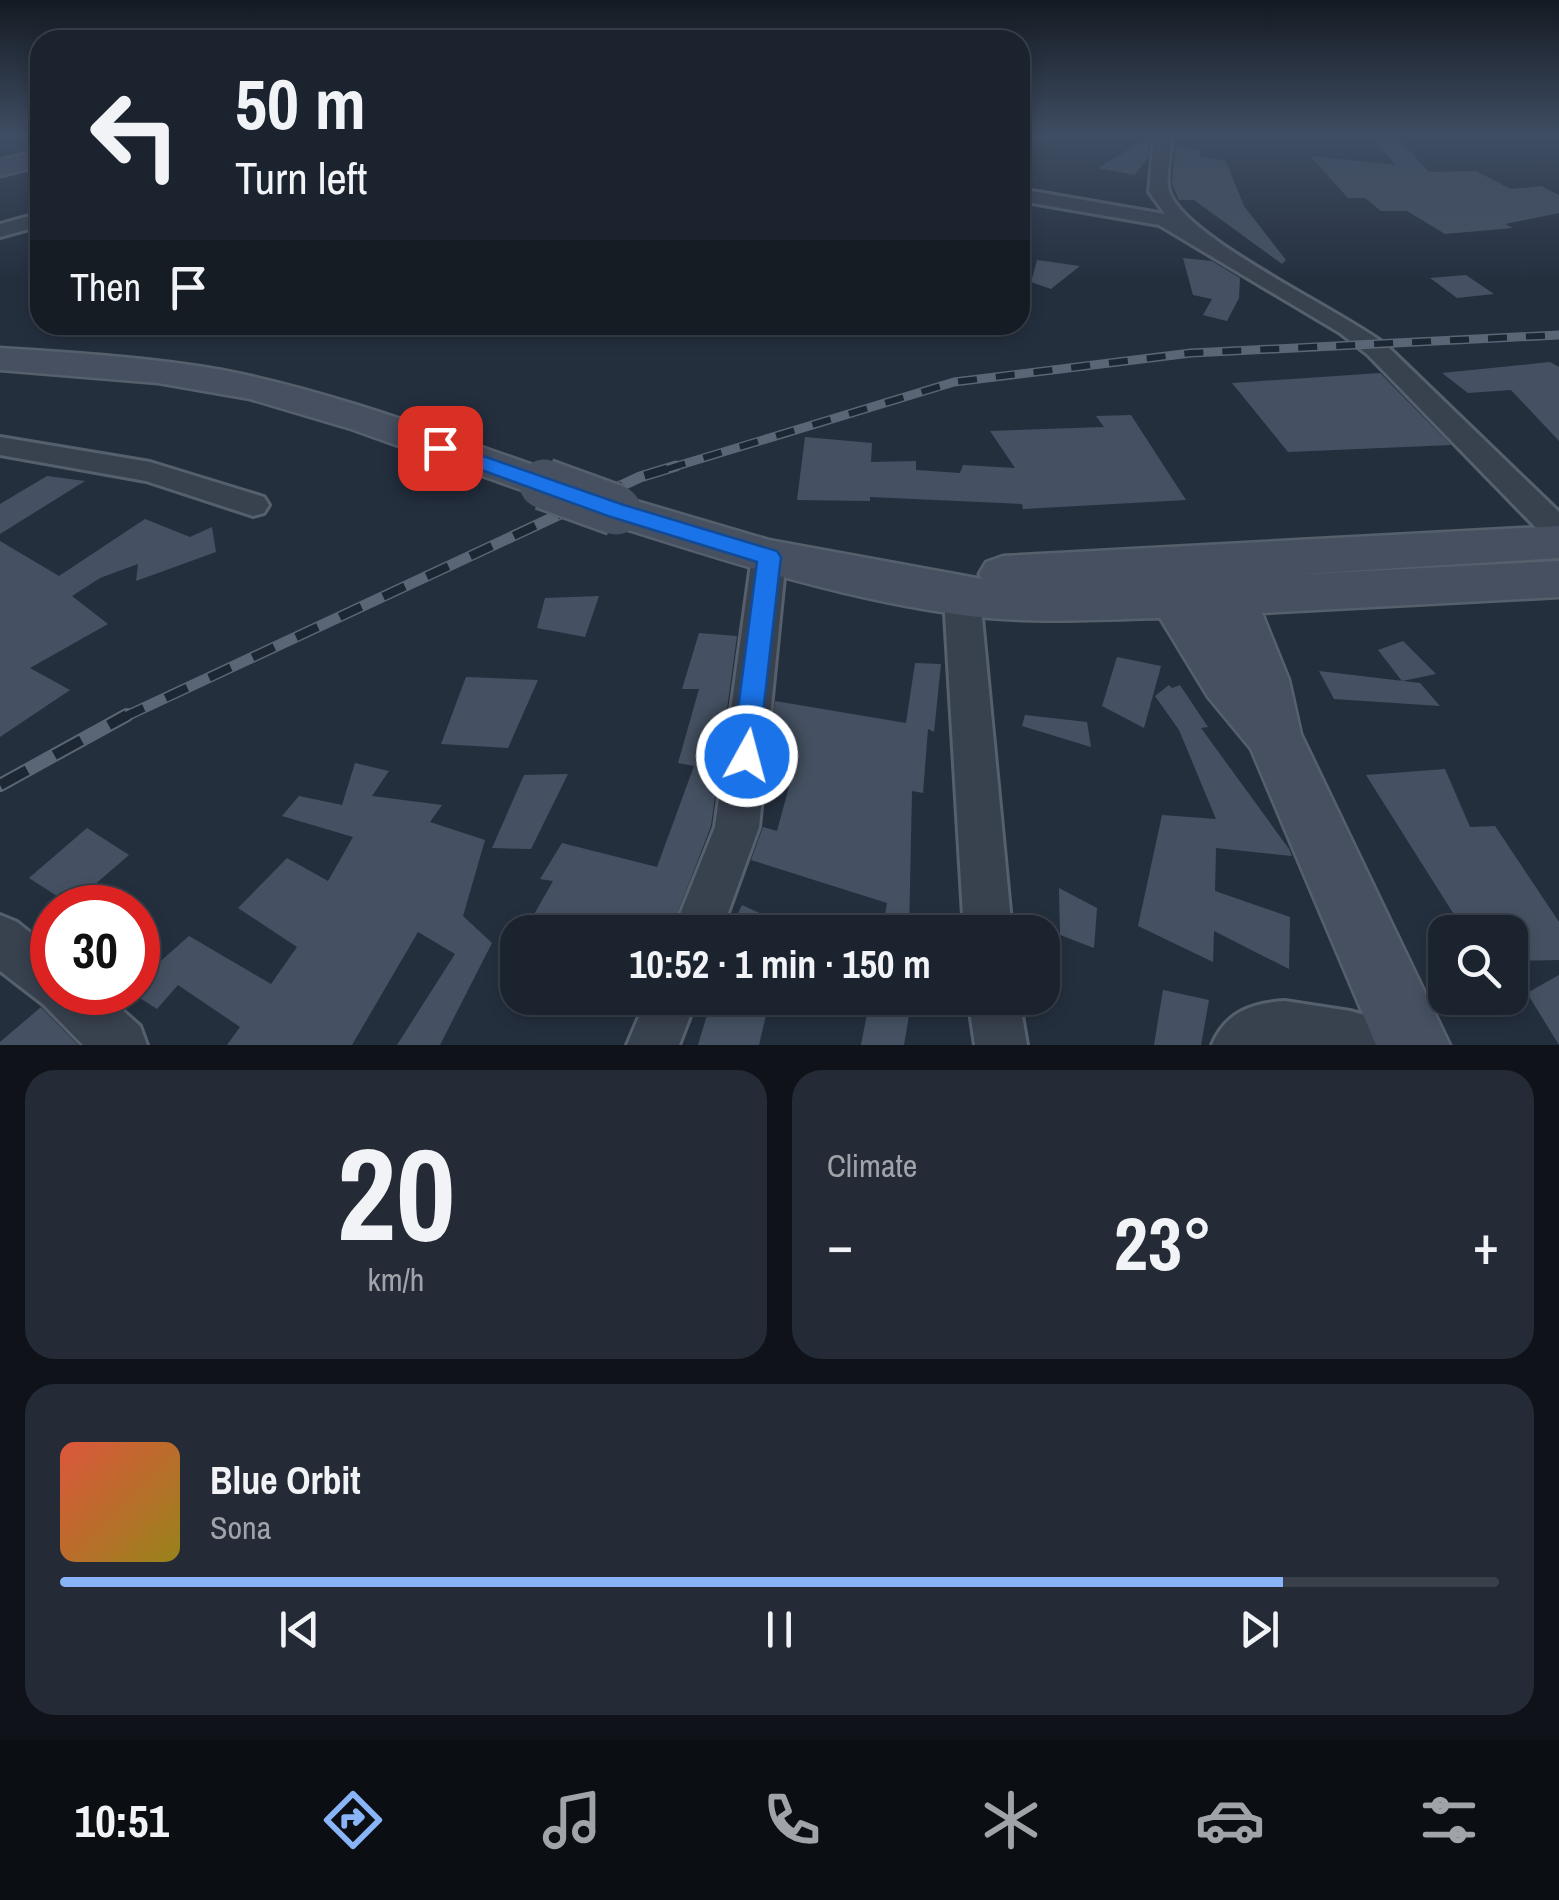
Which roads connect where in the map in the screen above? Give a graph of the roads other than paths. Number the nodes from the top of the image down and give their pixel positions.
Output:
1 (1159, 185) edge
2 (1030, 196) edge
3 (30, 223) edge
4 (1187, 230) junction
5 (0, 231) edge
6 (0, 359) edge
7 (0, 446) edge
8 (253, 506) dead end
9 (1559, 532) edge
10 (1559, 542) edge
11 (769, 557) junction
12 (831, 569) junction
13 (1224, 579) junction
14 (1559, 579) edge
15 (1162, 582) junction
16 (1369, 589) junction
17 (962, 597) junction
18 (1065, 602) junction
19 (1254, 698) junction
20 (703, 915) edge
21 (987, 915) edge
22 (0, 939) edge
23 (30, 964) edge
24 (89, 1015) edge
25 (665, 1015) edge
26 (996, 1015) edge
27 (121, 1045) edge
28 (653, 1045) edge
29 (1000, 1045) edge
30 (1238, 1045) edge
31 (1386, 1045) edge
32 (1413, 1045) edge

1 - 4 street
2 - 4 street
3 - 5 street
4 - 9 street
6 - 11 main road, bridge
7 - 8 street
10 - 13 main road
11 - 12 main road
11 - 20 street
12 - 15 main road
12 - 17 main road
13 - 15 main road
13 - 16 main road
13 - 19 main road
14 - 16 main road
15 - 18 main road
15 - 19 main road
16 - 19 main road
17 - 18 main road
17 - 21 street
18 - 19 main road
19 - 32 main road
22 - 23 street
24 - 27 street
25 - 28 street
26 - 29 street
30 - 31 street

